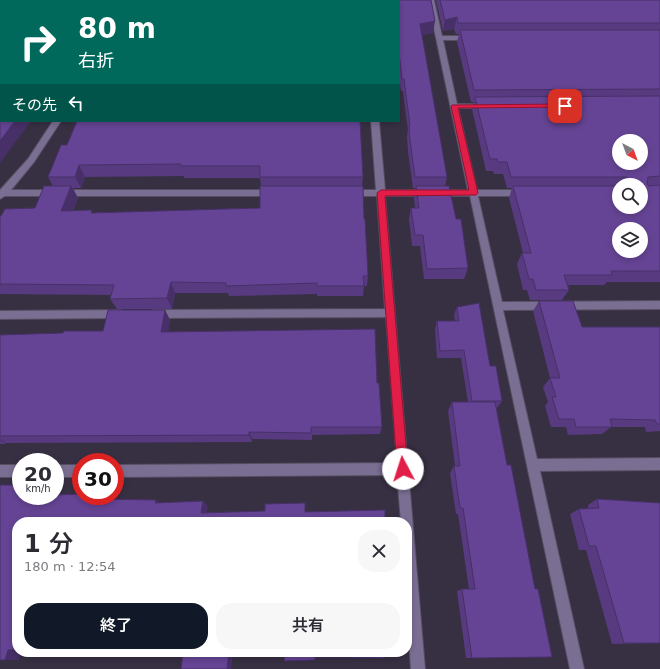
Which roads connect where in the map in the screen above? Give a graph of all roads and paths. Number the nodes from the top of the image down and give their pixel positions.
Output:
1 (431, 0) edge
2 (439, 38) junction
3 (479, 38) edge
4 (454, 106) junction
5 (494, 106) edge
6 (56, 122) edge
7 (375, 122) edge
8 (278, 193) edge
9 (341, 193) edge
10 (381, 193) junction
11 (474, 193) junction
12 (535, 193) edge
13 (1, 194) edge
14 (660, 305) edge
15 (498, 306) junction
16 (390, 313) junction
17 (127, 314) edge
18 (143, 314) edge
19 (0, 315) edge
20 (660, 464) edge
21 (532, 465) junction
22 (403, 469) junction
23 (0, 471) edge
24 (12, 471) edge
25 (124, 471) edge
26 (407, 517) edge
27 (412, 589) edge
28 (418, 669) edge
29 (577, 669) edge

1 - 2 street
2 - 3 street
2 - 4 street
4 - 5 street
4 - 11 street
6 - 13 street
7 - 10 street
8 - 13 street
9 - 10 street
10 - 11 street
10 - 16 street
11 - 12 street
11 - 15 street
14 - 15 street
15 - 21 street
16 - 18 street
16 - 22 street
17 - 19 street
20 - 21 street
21 - 29 street
22 - 25 street
22 - 26 street
23 - 24 street
27 - 28 street

